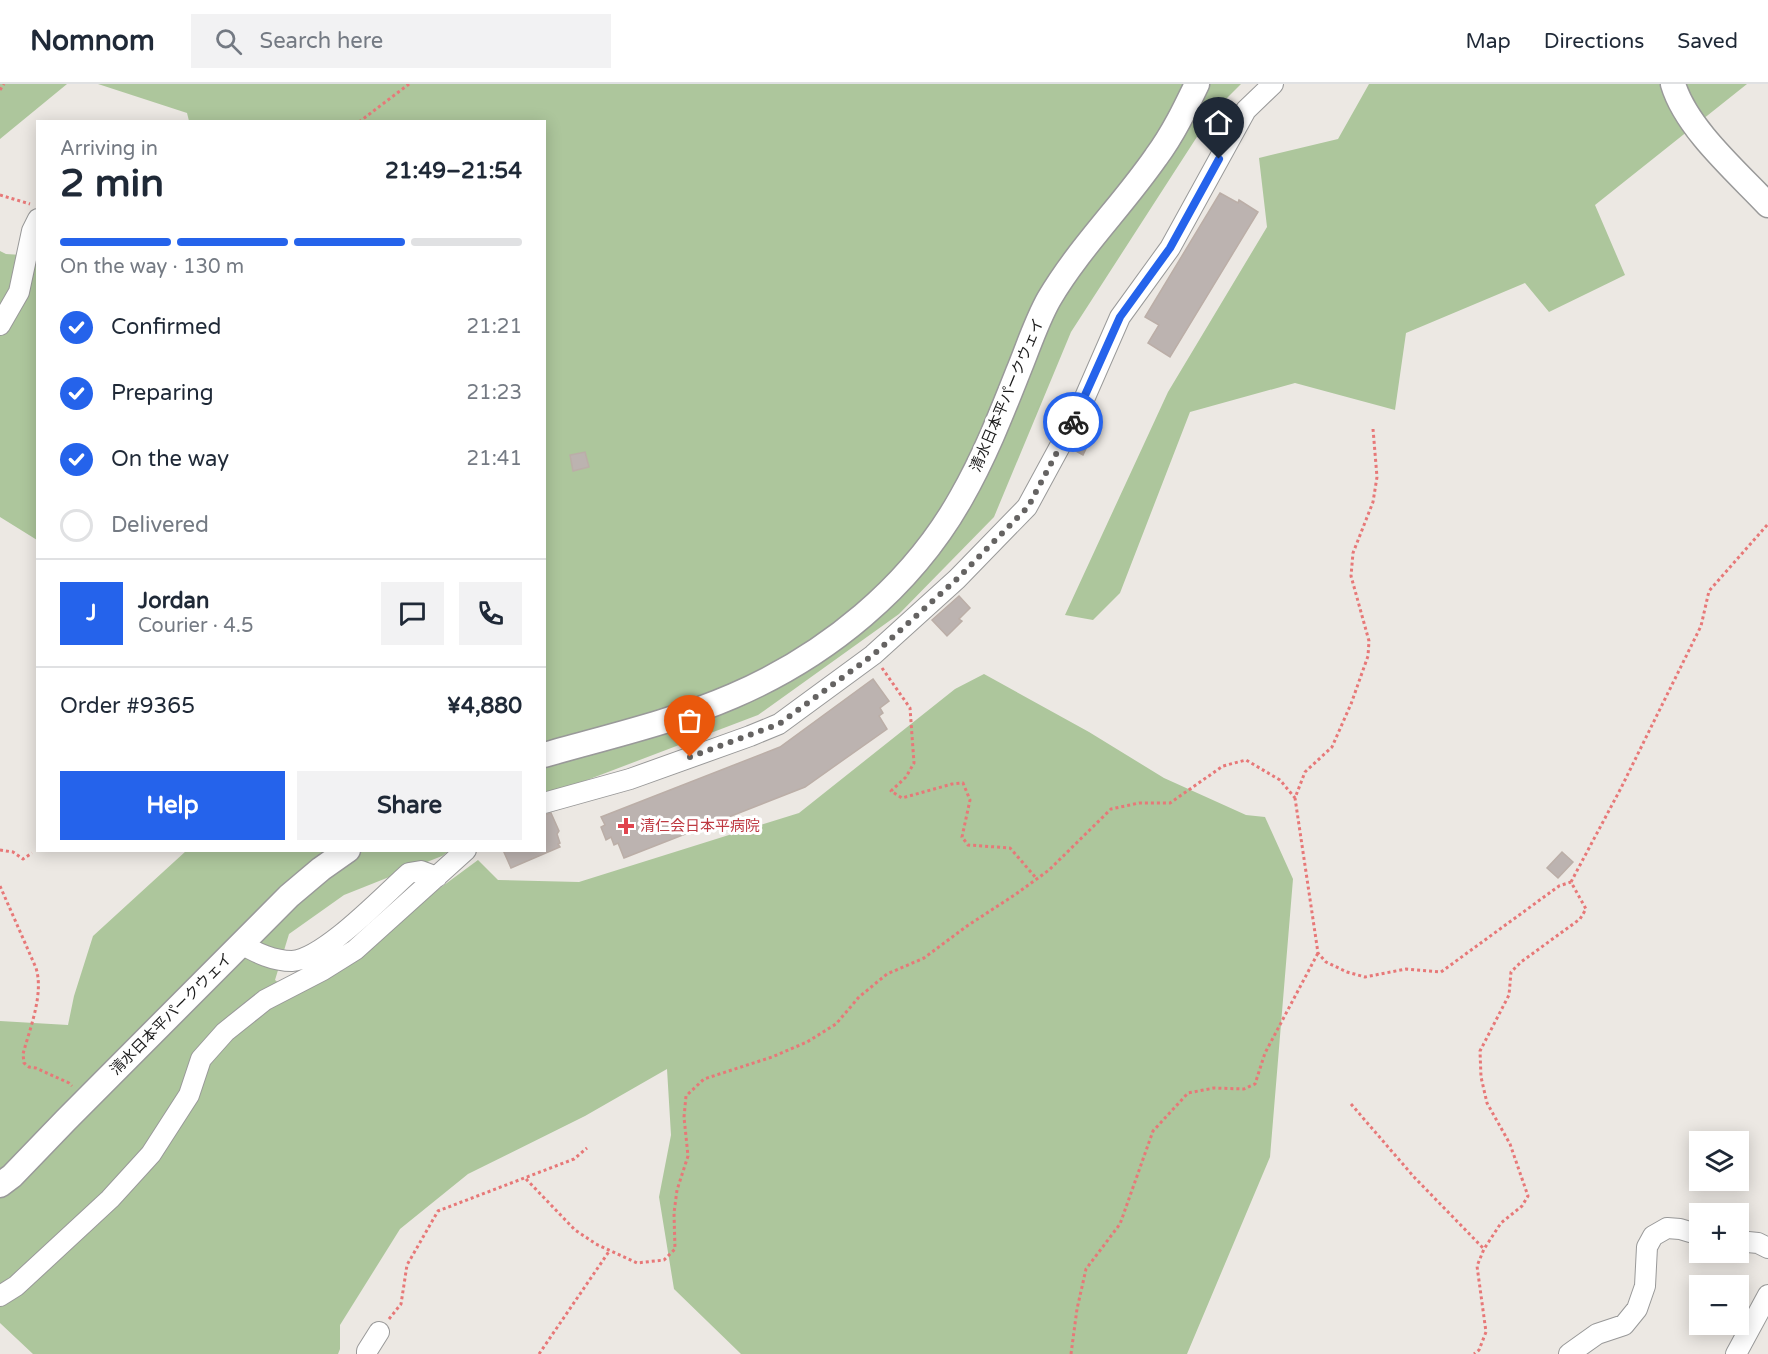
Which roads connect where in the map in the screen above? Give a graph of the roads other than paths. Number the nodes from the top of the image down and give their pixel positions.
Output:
1 (1197, 84) edge
2 (1273, 84) edge
3 (1674, 84) edge
4 (1768, 205) edge
5 (36, 223) edge
6 (0, 325) edge
7 (546, 754) edge
8 (546, 802) edge
9 (345, 852) edge
10 (464, 852) edge
11 (437, 878) junction
12 (241, 944) junction
13 (0, 1185) edge
14 (1689, 1232) edge
15 (1749, 1242) edge
16 (1768, 1248) edge
17 (1768, 1295) edge
18 (0, 1296) edge
19 (379, 1332) road end
20 (367, 1354) edge
21 (1569, 1354) edge
22 (1736, 1354) edge

1 - 7 street, 清水日本平パークウェイ
2 - 8 street
3 - 4 street
5 - 6 street
9 - 12 street, 清水日本平パークウェイ
10 - 11 street
11 - 12 street
11 - 18 street
12 - 13 street, 清水日本平パークウェイ
14 - 21 street
15 - 16 street
17 - 22 street
19 - 20 street

